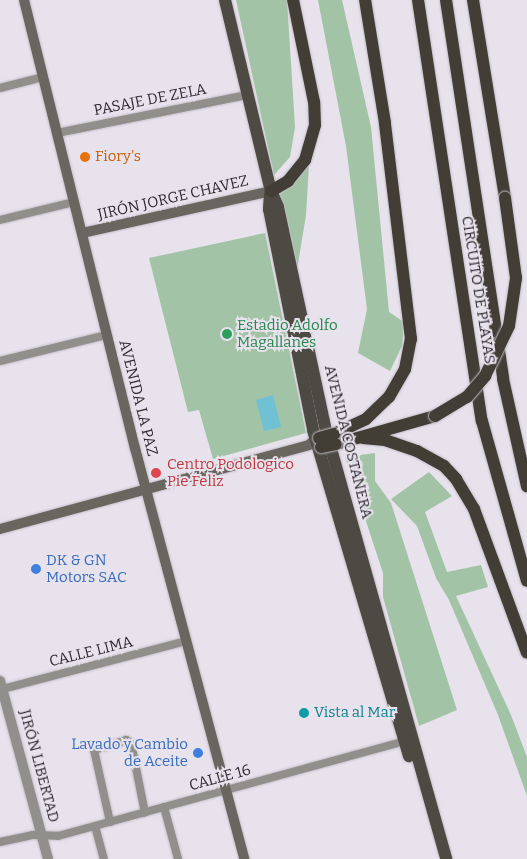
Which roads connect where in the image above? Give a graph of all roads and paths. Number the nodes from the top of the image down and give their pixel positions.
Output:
1 (24, 0) edge
2 (225, 0) edge
3 (293, 0) edge
4 (365, 0) edge
5 (418, 0) edge
6 (446, 0) edge
7 (473, 0) edge
8 (43, 77) junction
9 (0, 88) edge
10 (248, 94) junction
11 (57, 133) junction
12 (271, 192) junction
13 (74, 202) junction
14 (0, 220) edge
15 (82, 234) junction
16 (107, 335) junction
17 (0, 361) edge
18 (363, 438) junction
19 (335, 439) junction
20 (316, 443) junction
21 (527, 486) edge
22 (146, 489) junction
23 (0, 529) edge
24 (527, 581) edge
25 (186, 641) junction
26 (527, 653) edge
27 (1, 685) edge
28 (405, 742) junction
29 (226, 791) junction
30 (164, 808) junction
31 (145, 813) junction
32 (110, 822) junction
33 (95, 826) junction
34 (42, 835) junction
35 (0, 842) edge
36 (48, 859) edge
37 (104, 859) edge
38 (178, 859) edge
39 (244, 859) edge
40 (446, 859) edge

1 - 8 main road, AVENIDA LA PAZ
2 - 10 main road, AVENIDA COSTANERA
3 - 12 highway
4 - 19 highway
5 - 24 highway, CIRCUITO DE PLAYAS
6 - 21 highway, CIRCUITO DE PLAYAS
7 - 18 highway, bridge
8 - 9 street
8 - 11 main road, AVENIDA LA PAZ
10 - 11 street, PASAJE DE ZELA
10 - 12 main road, AVENIDA COSTANERA
11 - 13 main road, AVENIDA LA PAZ
12 - 15 main road, JIRÓN JORGE CHAVEZ
12 - 20 main road
12 - 40 main road, AVENIDA COSTANERA
13 - 14 street
13 - 15 main road, AVENIDA LA PAZ
15 - 16 main road, AVENIDA LA PAZ
16 - 17 street
16 - 22 main road, AVENIDA LA PAZ
18 - 19 highway
18 - 26 highway
19 - 20 highway, bridge
20 - 22 main road
20 - 28 main road
22 - 23 main road
22 - 25 main road, AVENIDA LA PAZ
25 - 27 street, CALLE LIMA
25 - 29 main road, AVENIDA LA PAZ
27 - 34 street, JIRÓN LIBERTAD
28 - 29 street, CALLE 16
28 - 40 main road
29 - 30 street, CALLE 16
29 - 39 main road, AVENIDA LA PAZ
30 - 31 street, CALLE 16
30 - 38 street
31 - 32 street, CALLE 16
31 - 32 street
32 - 33 street, CALLE 16
33 - 34 street, CALLE 16
33 - 37 street
34 - 35 street, CALLE 16
34 - 36 street, JIRÓN LIBERTAD

